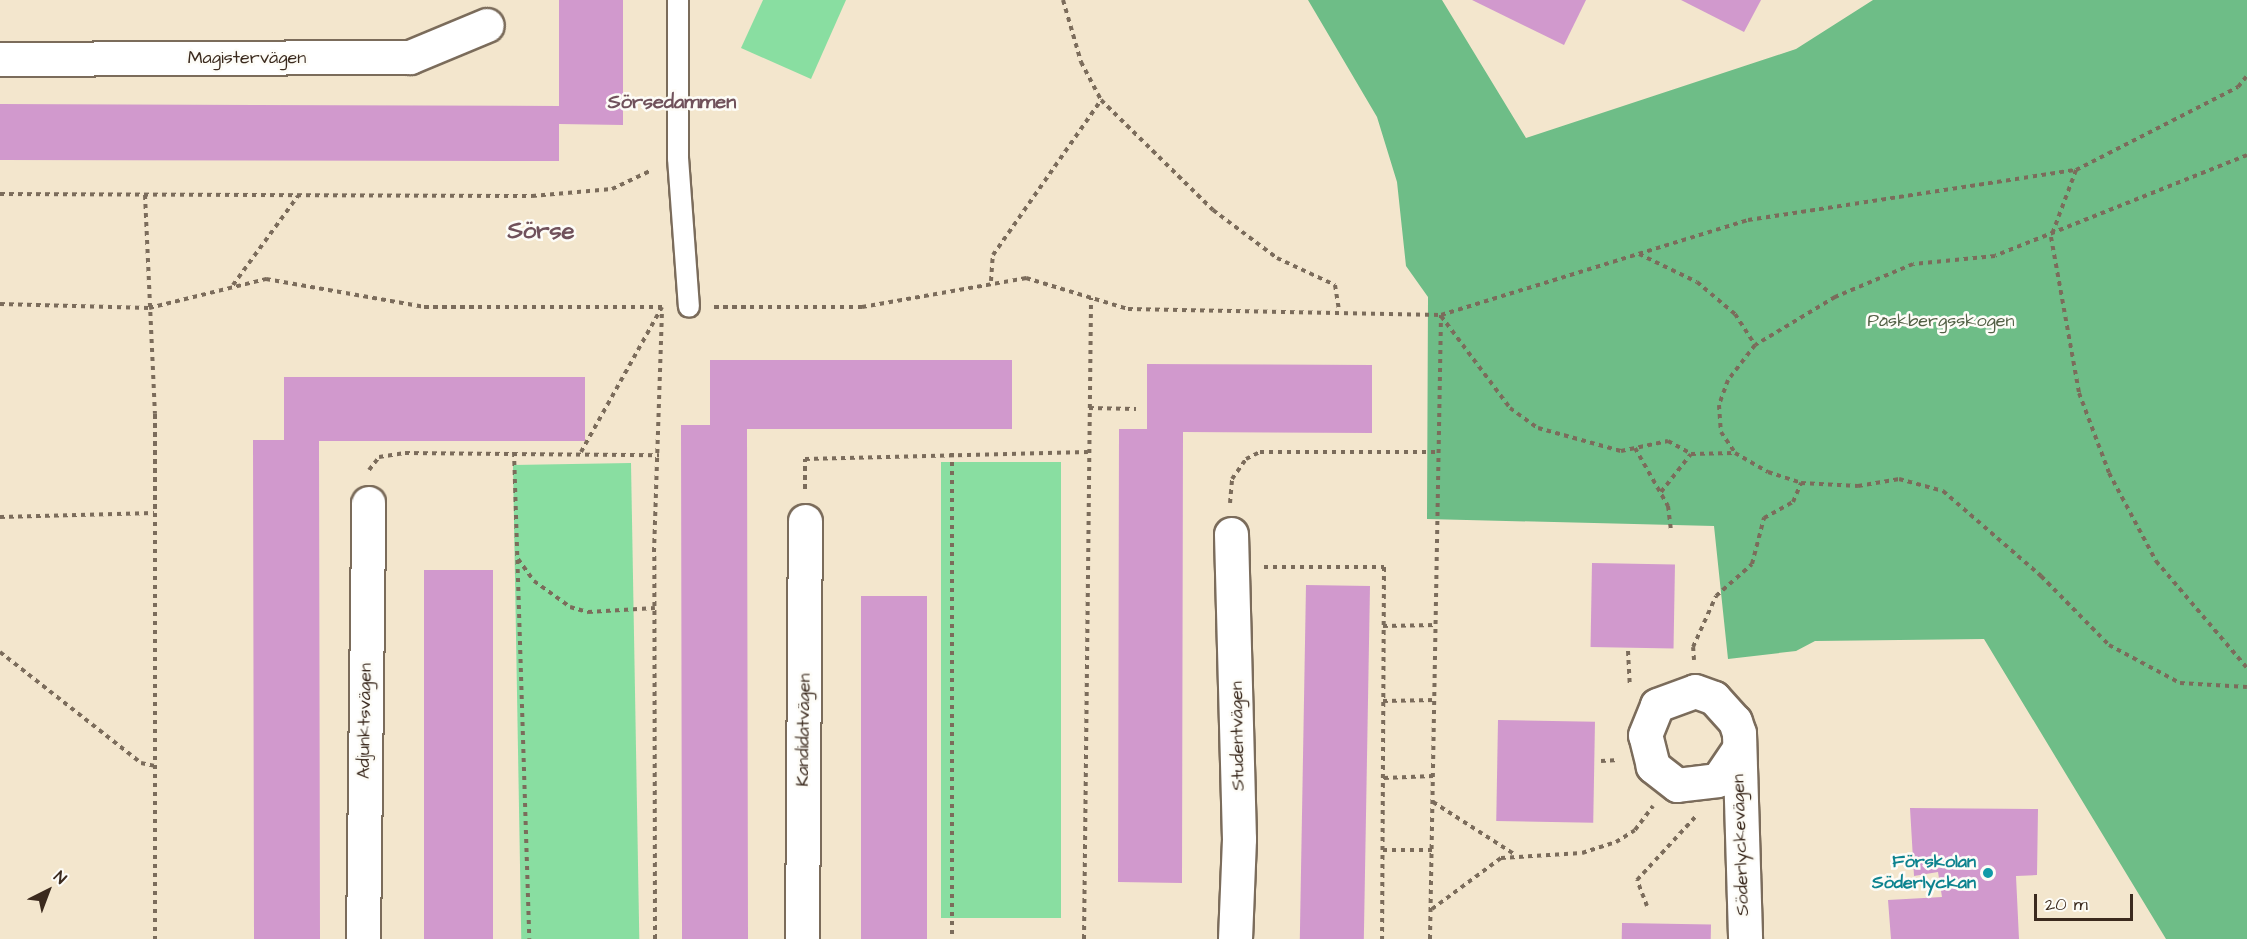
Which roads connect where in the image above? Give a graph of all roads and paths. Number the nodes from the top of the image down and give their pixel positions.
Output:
1 (678, 0) edge
2 (1063, 0) edge
3 (487, 25) dead end
4 (0, 59) edge
5 (2247, 76) edge
6 (1101, 100) junction
7 (2247, 155) edge
8 (678, 158) junction
9 (2076, 170) junction
10 (0, 194) edge
11 (145, 195) junction
12 (298, 196) junction
13 (2051, 237) junction
14 (1639, 254) junction
15 (991, 282) junction
16 (233, 286) junction
17 (1091, 298) junction
18 (0, 304) edge
19 (662, 307) junction
20 (689, 307) junction
21 (149, 308) junction
22 (1339, 311) junction
23 (1441, 315) junction
24 (1755, 345) junction
25 (1089, 408) junction
26 (1136, 409) dead end
27 (1635, 448) junction
28 (581, 452) junction
29 (1088, 452) junction
30 (1438, 452) junction
31 (514, 453) junction
32 (952, 453) junction
33 (1735, 453) junction
34 (1691, 454) junction
35 (659, 455) junction
36 (1801, 483) junction
37 (1661, 492) junction
38 (368, 503) joint
39 (154, 513) junction
40 (0, 517) edge
41 (805, 521) joint
42 (1671, 531) dead end
43 (1231, 534) joint
44 (517, 558) junction
45 (1233, 567) junction
46 (655, 608) junction
47 (1436, 625) junction
48 (1383, 626) junction
49 (0, 652) edge
50 (2247, 668) edge
51 (2247, 687) edge
52 (1695, 691) junction
53 (1435, 700) junction
54 (1383, 701) junction
55 (1738, 750) junction
56 (155, 766) junction
57 (1433, 776) junction
58 (1384, 778) junction
59 (1671, 782) junction
60 (1708, 783) junction
61 (1433, 802) junction
62 (1383, 850) junction
63 (1432, 850) junction
64 (1514, 854) junction
65 (1647, 906) dead end
66 (1431, 909) junction
67 (155, 939) edge
68 (363, 939) edge
69 (529, 939) edge
70 (655, 939) edge
71 (802, 939) edge
72 (952, 939) edge
73 (1084, 939) edge
74 (1236, 939) edge
75 (1382, 939) edge
76 (1430, 939) edge
77 (1745, 939) edge

1 - 8 lane
2 - 6 path
3 - 4 street, Magistervägen
5 - 9 path
6 - 15 path
6 - 22 path
7 - 13 path
8 - 12 path
8 - 20 lane
9 - 13 path
9 - 14 path
10 - 11 path
11 - 12 path
11 - 21 path
12 - 16 path
13 - 24 path
13 - 50 path
14 - 23 path
14 - 24 path
15 - 17 path
15 - 20 path
16 - 19 path
16 - 21 path
17 - 22 path
17 - 25 path
18 - 21 path
19 - 20 path
19 - 28 path
19 - 35 path
21 - 39 path
22 - 23 path
23 - 27 path
23 - 30 path
24 - 33 path
25 - 26 path
25 - 29 path
27 - 34 path
27 - 37 path
28 - 31 path
28 - 35 path
29 - 32 path
29 - 73 path
30 - 43 path
30 - 47 path
31 - 38 path
31 - 44 path
32 - 41 path
32 - 72 path
33 - 34 path
33 - 36 path
34 - 37 path
35 - 46 path
36 - 51 path
36 - 52 path
37 - 42 path
38 - 68 street, Adjunktsvägen
39 - 40 path
39 - 56 path
41 - 71 street, Kandidatvägen
43 - 45 street, Studentvägen
44 - 46 path
44 - 69 path
45 - 48 path
45 - 74 street, Studentvägen
46 - 70 path
47 - 48 path
47 - 53 path
48 - 54 path
49 - 56 path
52 - 55 street, Söderlyckevägen
52 - 59 street
53 - 54 path
53 - 57 path
54 - 58 path
55 - 60 street, Söderlyckevägen
55 - 77 street, Söderlyckevägen
56 - 67 path
57 - 58 path
57 - 61 path
58 - 62 path
59 - 60 street, Söderlyckevägen
59 - 64 path
60 - 65 path
61 - 63 path
61 - 64 path
62 - 63 path
62 - 75 path
63 - 66 path
64 - 66 path
66 - 76 path

